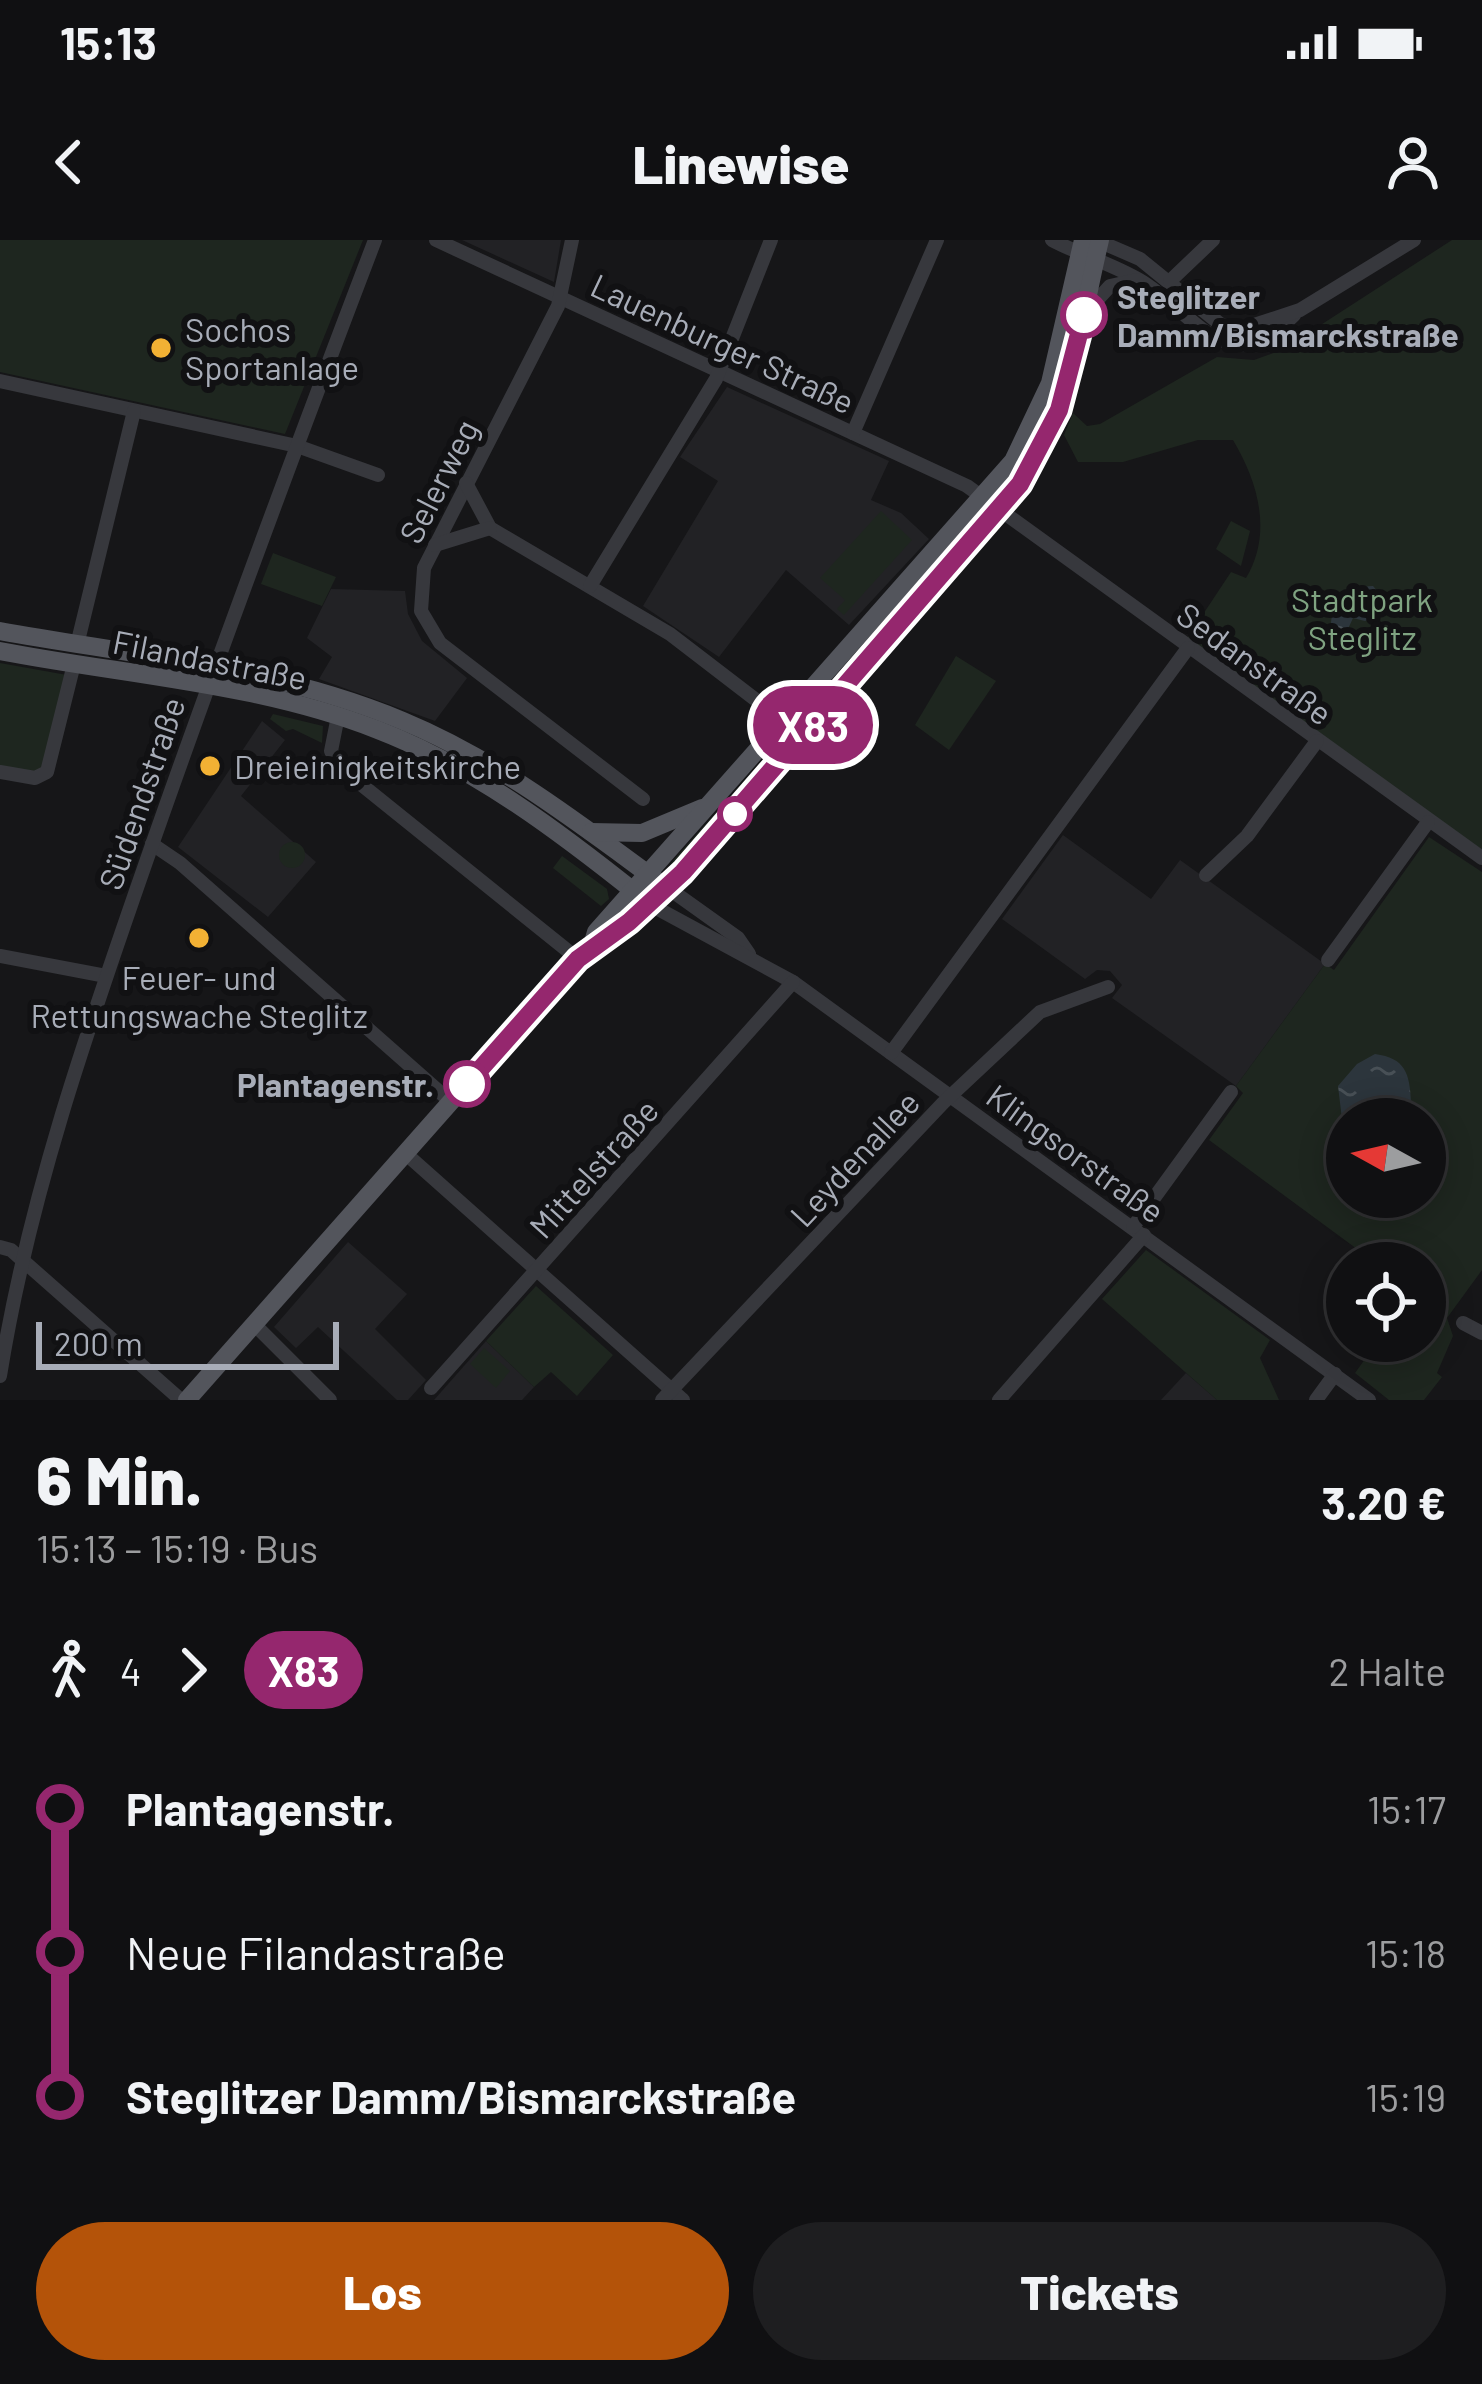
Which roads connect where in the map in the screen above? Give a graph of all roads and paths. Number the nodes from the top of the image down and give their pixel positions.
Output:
1 (375, 240) edge
2 (436, 240) edge
3 (572, 240) edge
4 (771, 240) edge
5 (937, 240) edge
6 (1052, 240) edge
7 (1213, 240) edge
8 (1414, 240) edge
9 (1092, 246) edge
10 (1140, 280) junction
11 (1171, 281) junction
12 (561, 298) junction
13 (1300, 310) junction
14 (1082, 319) junction
15 (719, 371) junction
16 (0, 382) edge
17 (134, 411) junction
18 (854, 433) junction
19 (297, 446) junction
20 (378, 475) dead end
21 (466, 483) junction
22 (991, 504) junction
23 (490, 528) junction
24 (435, 545) junction
25 (590, 586) junction
26 (0, 631) edge
27 (1188, 648) junction
28 (0, 651) edge
29 (76, 654) junction
30 (209, 678) junction
31 (338, 716) junction
32 (789, 719) junction
33 (809, 730) junction
34 (1317, 741) junction
35 (0, 772) edge
36 (643, 799) dead end
37 (717, 800) junction
38 (1428, 822) junction
39 (590, 832) junction
40 (152, 844) junction
41 (1482, 858) edge
42 (650, 874) junction
43 (1206, 875) dead end
44 (668, 888) junction
45 (642, 898) junction
46 (584, 953) junction
47 (748, 954) junction
48 (0, 956) edge
49 (1328, 960) dead end
50 (106, 976) junction
51 (794, 982) junction
52 (1108, 986) dead end
53 (891, 1052) junction
54 (1231, 1092) dead end
55 (950, 1095) junction
56 (451, 1102) junction
57 (405, 1153) junction
58 (1138, 1231) junction
59 (0, 1247) edge
60 (20, 1258) junction
61 (536, 1270) junction
62 (1463, 1323) dead end
63 (254, 1324) junction
64 (1482, 1334) edge
65 (1335, 1374) junction
66 (0, 1376) edge
67 (430, 1388) dead end
68 (672, 1397) edge
69 (1004, 1398) edge
70 (184, 1400) edge
71 (331, 1400) edge
72 (1316, 1400) edge
73 (1369, 1400) edge

1 - 19 street, Südendstraße
2 - 12 street, Lauenburger Straße
3 - 12 street, Selerweg
4 - 15 street
5 - 18 street
6 - 9 street
7 - 11 street
8 - 13 street
9 - 10 street
9 - 11 street
9 - 14 main road
9 - 22 main road
10 - 13 street
10 - 14 street
11 - 13 street
12 - 15 street, Lauenburger Straße
12 - 21 street, Selerweg
14 - 22 main road
15 - 18 street, Lauenburger Straße
15 - 25 street
16 - 17 street
17 - 19 street
17 - 29 street
18 - 22 street, Lauenburger Straße
19 - 20 street
19 - 30 street, Südendstraße
21 - 23 street
21 - 24 street, Selerweg
22 - 27 street, Sedanstraße
22 - 32 main road
22 - 33 main road
23 - 24 street
23 - 25 street
24 - 36 street, Selerweg
25 - 32 street
26 - 29 main road, Filandastraße
27 - 34 street, Sedanstraße
27 - 53 street
28 - 29 main road, Filandastraße
29 - 30 main road, Filandastraße
29 - 35 street
30 - 31 main road, Filandastraße
30 - 39 main road, Filandastraße
30 - 40 street, Südendstraße
31 - 45 main road
31 - 46 street, Filandastraße
32 - 33 main road
32 - 37 main road
33 - 44 main road
34 - 38 street, Sedanstraße
34 - 43 street
37 - 39 main road
37 - 42 main road
38 - 41 street, Sedanstraße
38 - 49 street
39 - 42 main road, Filandastraße
40 - 50 street, Südendstraße
40 - 56 street
42 - 44 main road, Filandastraße
42 - 45 main road
44 - 45 main road
44 - 47 street, Klingsorstraße
45 - 46 main road
45 - 47 street, Klingsorstraße
46 - 56 main road
47 - 51 street, Klingsorstraße
48 - 50 street
50 - 60 street, Südendstraße
51 - 53 street, Klingsorstraße
51 - 61 street, Mittelstraße
52 - 55 street, Leydenallee
53 - 55 street, Klingsorstraße
54 - 58 street
55 - 58 street, Klingsorstraße
55 - 68 street, Leydenallee
56 - 57 main road
57 - 61 street
57 - 63 main road
58 - 65 street, Klingsorstraße
58 - 69 street
59 - 60 street
60 - 66 street, Südendstraße
60 - 70 street
61 - 67 street, Mittelstraße
61 - 68 street
62 - 64 street
63 - 70 main road
63 - 71 street
65 - 72 street
65 - 73 street, Klingsorstraße

